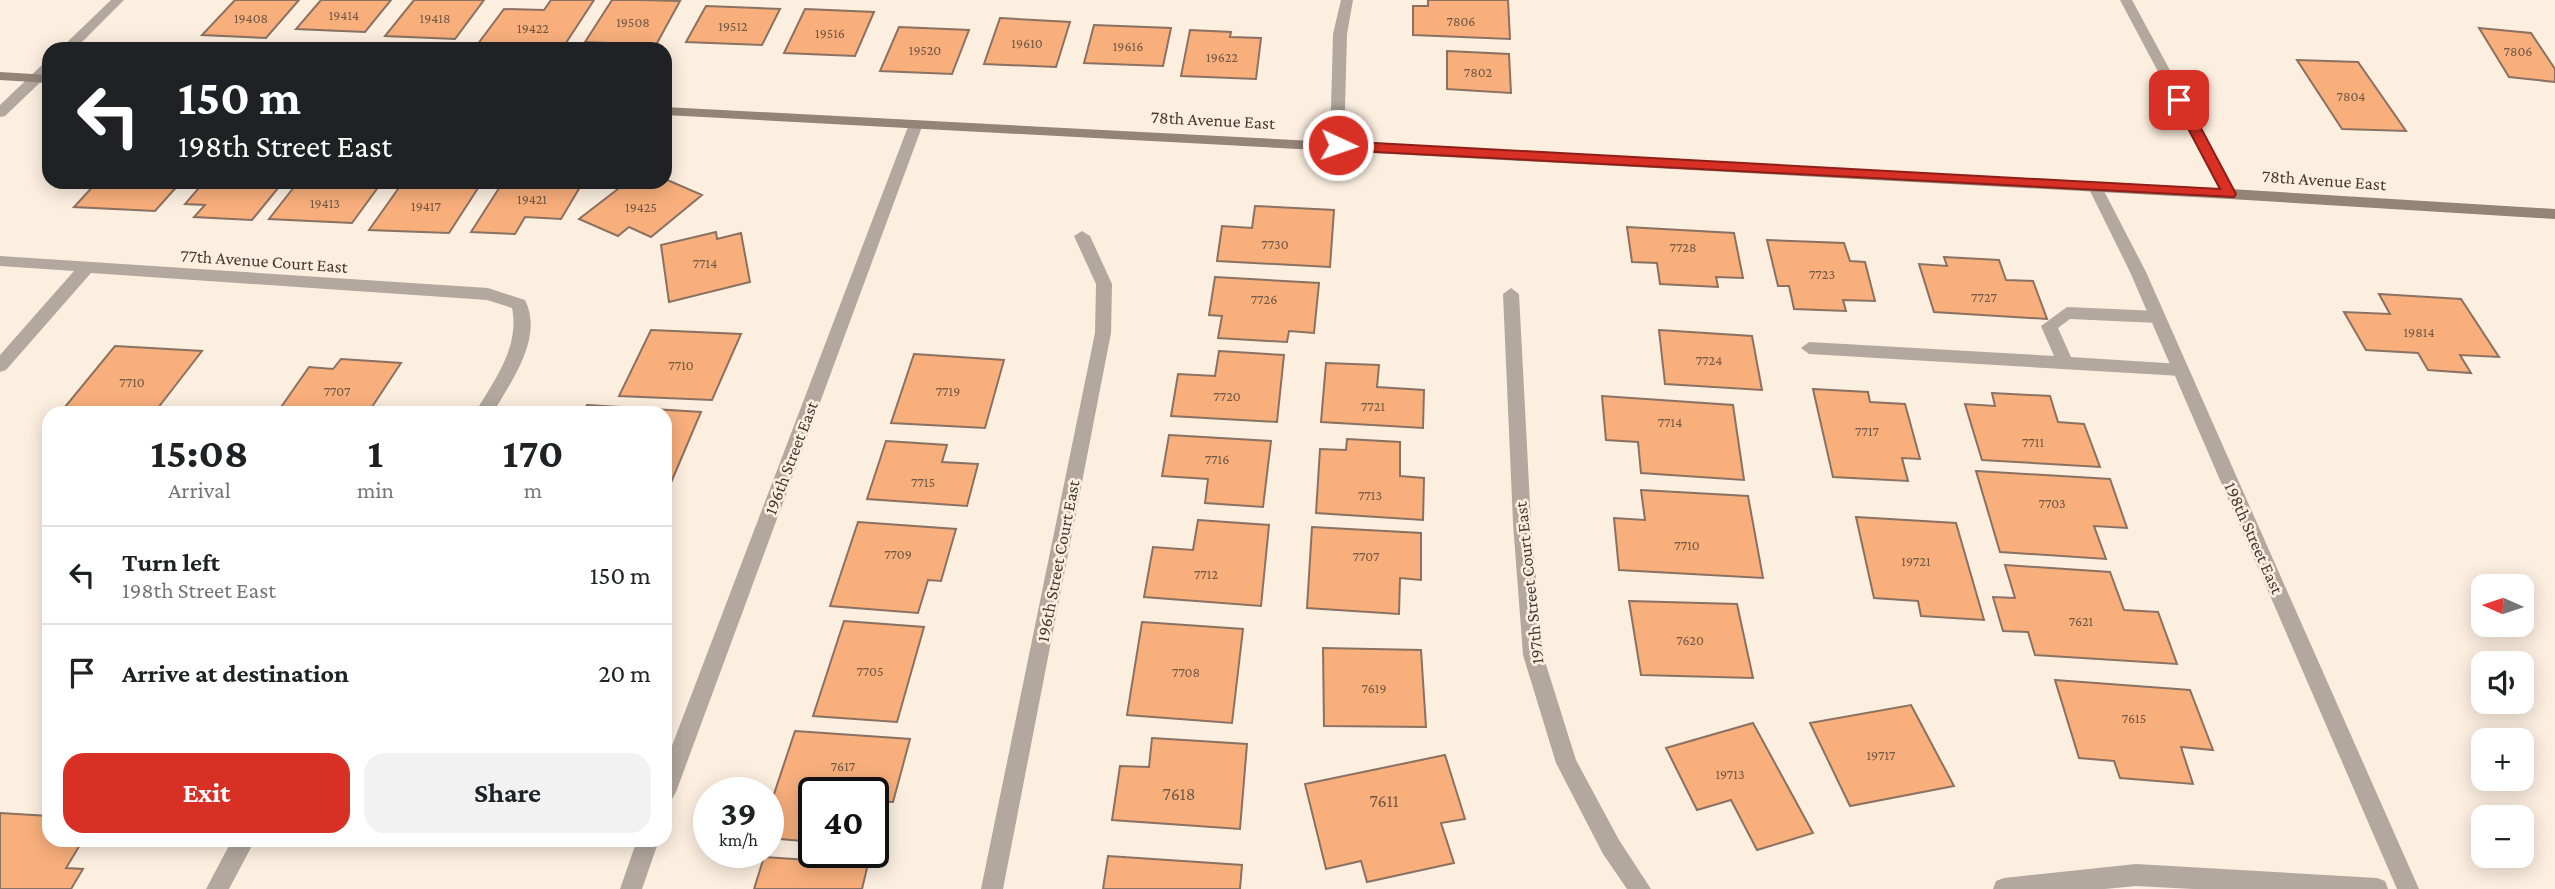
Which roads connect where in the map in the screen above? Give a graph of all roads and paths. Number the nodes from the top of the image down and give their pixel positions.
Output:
1 (117, 0) edge
2 (1347, 0) edge
3 (2126, 0) edge
4 (74, 42) edge
5 (0, 76) edge
6 (42, 79) edge
7 (42, 80) edge
8 (672, 111) edge
9 (0, 113) edge
10 (916, 124) junction
11 (1338, 145) junction
12 (2095, 188) junction
13 (2230, 194) junction
14 (2555, 214) edge
15 (1082, 236) dead end
16 (0, 261) edge
17 (86, 268) junction
18 (1511, 294) dead end
19 (2158, 317) junction
20 (1809, 348) dead end
21 (2065, 363) junction
22 (0, 366) edge
23 (2181, 370) junction
24 (488, 406) edge
25 (672, 773) edge
26 (240, 847) edge
27 (646, 847) edge
28 (217, 889) edge
29 (631, 889) edge
30 (992, 889) edge
31 (1640, 889) edge
32 (2004, 889) edge
33 (2377, 889) edge
34 (2409, 889) edge

1 - 4 street
2 - 11 street
3 - 13 street
5 - 6 street
7 - 9 street
8 - 10 street, 78th Avenue East
10 - 11 street, 78th Avenue East
10 - 25 street, 196th Street East
11 - 12 street, 78th Avenue East
12 - 13 street, 78th Avenue East
12 - 19 street, 198th Street East
13 - 14 street, 78th Avenue East
15 - 30 street, 196th Street Court East
16 - 17 street, 77th Avenue Court East
17 - 22 street
17 - 24 street, 77th Avenue Court East
18 - 31 street, 197th Street Court East
19 - 21 street
19 - 23 street, 198th Street East
20 - 21 street
21 - 23 street
23 - 34 street, 198th Street East
26 - 28 street
27 - 29 street
32 - 33 street

